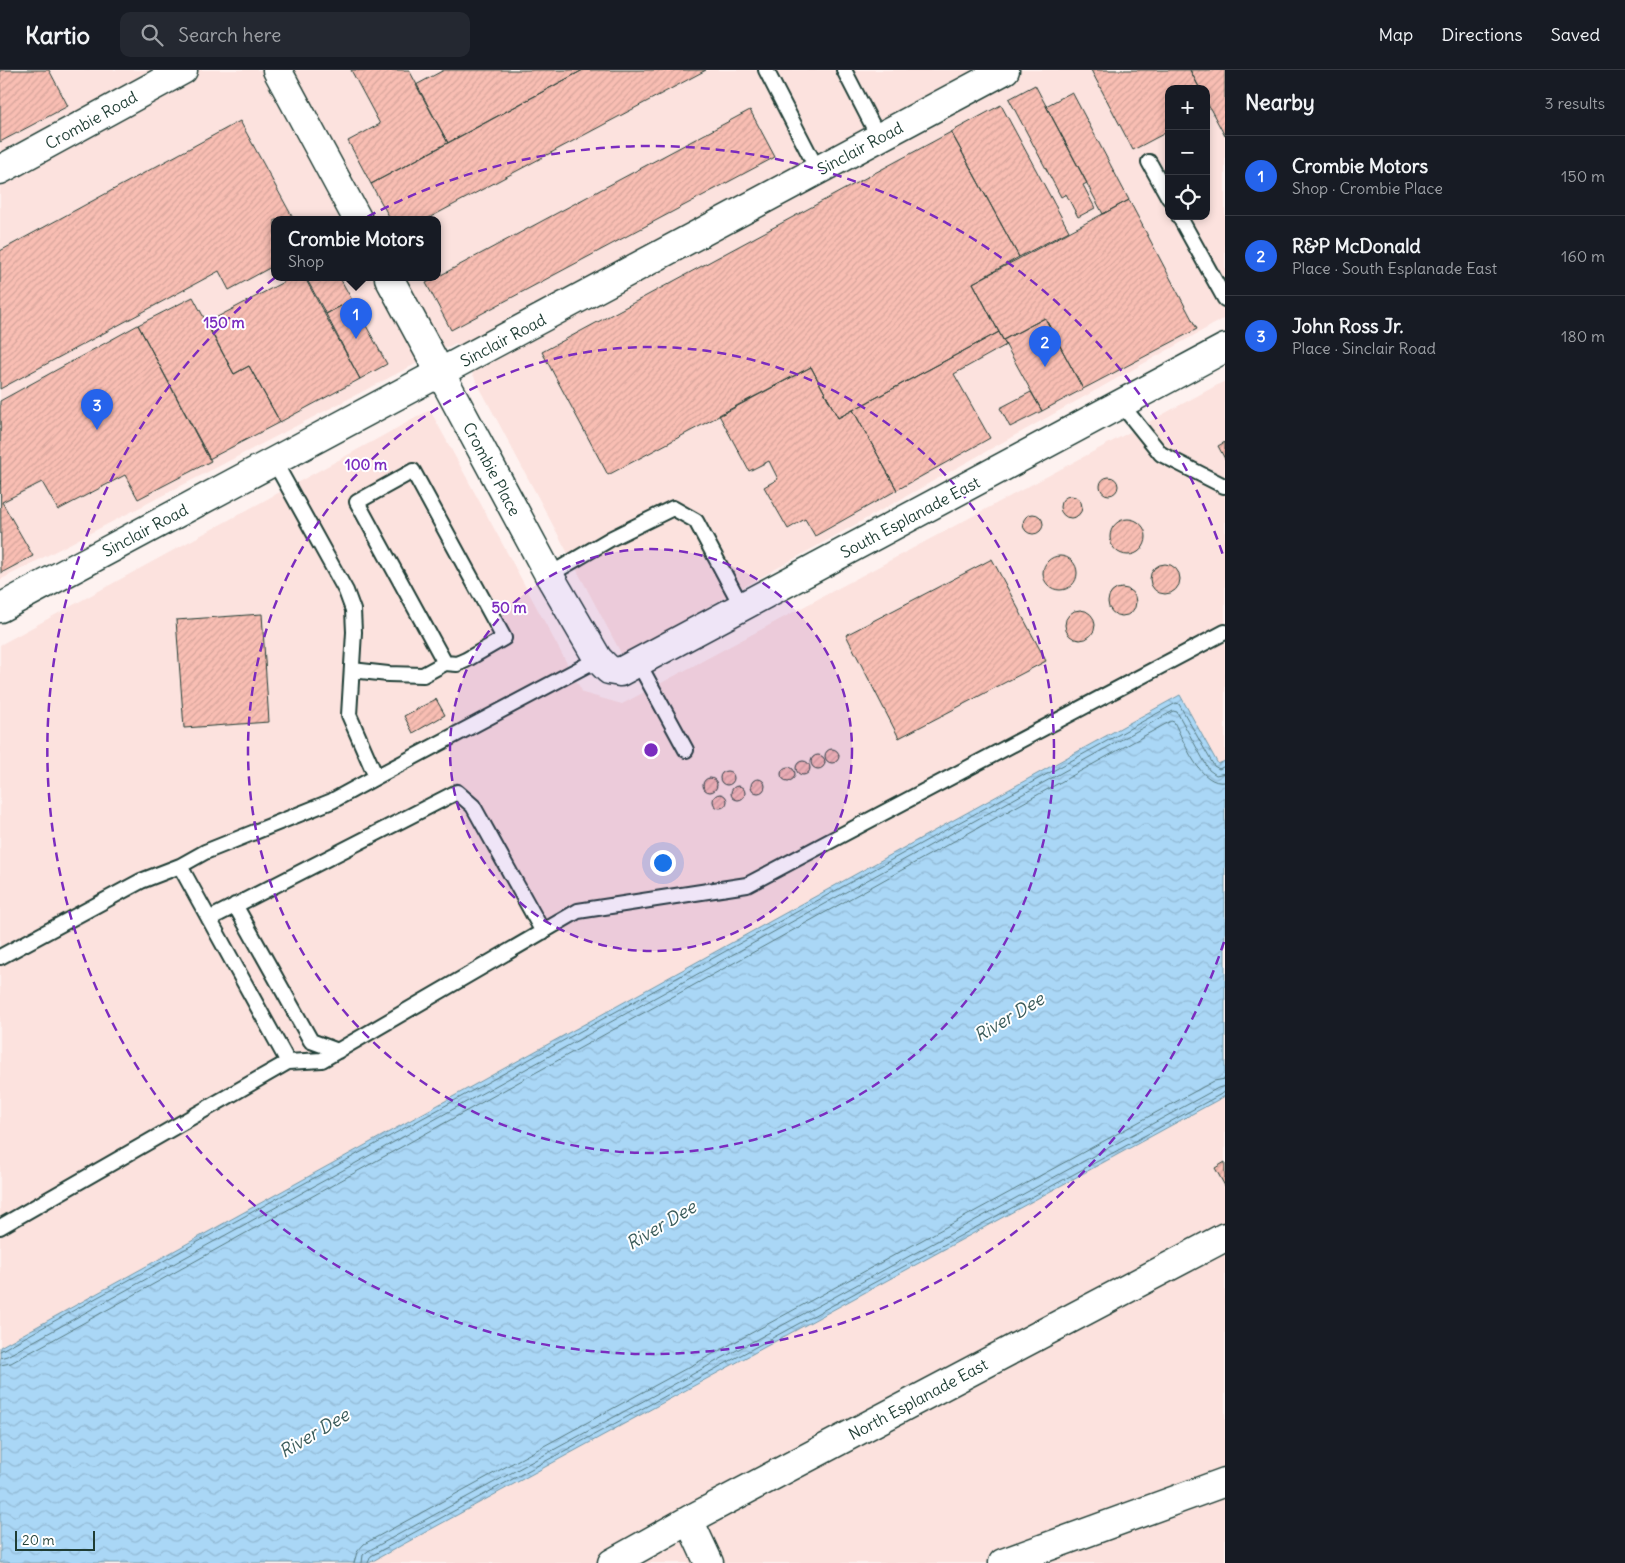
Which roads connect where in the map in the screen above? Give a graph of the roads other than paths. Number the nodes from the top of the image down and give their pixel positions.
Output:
1 (183, 70) edge
2 (276, 70) edge
3 (766, 70) edge
4 (844, 70) edge
5 (1005, 70) edge
6 (879, 138) junction
7 (1148, 162) dead end
8 (0, 170) edge
9 (818, 171) junction
10 (1165, 191) edge
11 (356, 216) edge
12 (1181, 220) edge
13 (391, 281) edge
14 (1225, 300) edge
15 (1225, 348) edge
16 (441, 374) junction
17 (1121, 404) junction
18 (274, 461) junction
19 (1224, 486) edge
20 (549, 575) junction
21 (742, 607) junction
22 (0, 608) edge
23 (1225, 632) edge
24 (598, 659) junction
25 (445, 663) junction
26 (639, 664) junction
27 (352, 670) junction
28 (686, 750) dead end
29 (376, 776) junction
30 (180, 866) junction
31 (235, 905) junction
32 (209, 919) junction
33 (543, 932) junction
34 (0, 957) edge
35 (338, 1051) junction
36 (288, 1062) junction
37 (0, 1227) edge
38 (1225, 1237) edge
39 (1225, 1482) edge
40 (689, 1520) junction
41 (612, 1563) edge
42 (709, 1563) edge
43 (1003, 1563) edge

1 - 8 street, Crombie Road
2 - 11 street
3 - 9 lane
4 - 6 lane
5 - 6 street, Sinclair Road
6 - 9 street, Sinclair Road
7 - 10 lane
9 - 16 street, Sinclair Road
12 - 14 lane
13 - 16 street, Crombie Place
15 - 17 street, South Esplanade East
16 - 18 street, Sinclair Road
16 - 20 street, Crombie Place
17 - 19 lane
17 - 21 street, South Esplanade East
18 - 22 street, Sinclair Road
18 - 27 lane
20 - 21 lane
20 - 24 street, Crombie Place
21 - 26 street, South Esplanade East
23 - 33 lane
24 - 26 street, South Esplanade East
24 - 29 lane
25 - 25 lane
25 - 27 lane
26 - 28 lane
27 - 29 lane
29 - 30 lane
30 - 32 lane
30 - 34 lane
31 - 32 lane
31 - 33 lane
31 - 35 lane
32 - 36 lane
33 - 35 lane
35 - 36 lane
36 - 37 lane
38 - 40 street, North Esplanade East
39 - 43 street
40 - 41 street, North Esplanade East
40 - 42 street

